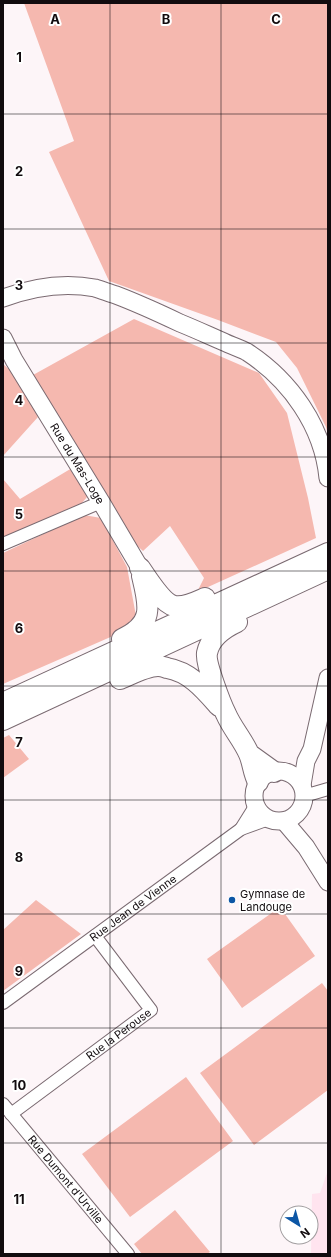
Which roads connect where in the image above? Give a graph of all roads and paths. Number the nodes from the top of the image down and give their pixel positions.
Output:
1 (7, 296) edge
2 (3, 312) edge
3 (3, 338) edge
4 (9, 357) edge
5 (328, 478) edge
6 (101, 502) junction
7 (3, 544) edge
8 (328, 553) edge
9 (140, 568) junction
10 (294, 568) junction
11 (328, 569) edge
12 (328, 578) edge
13 (60, 677) junction
14 (328, 678) edge
15 (225, 714) junction
16 (3, 715) edge
17 (306, 761) junction
18 (272, 775) junction
19 (328, 789) edge
20 (302, 798) junction
21 (261, 812) junction
22 (284, 821) junction
23 (306, 847) junction
24 (328, 882) edge
25 (95, 936) junction
26 (3, 1003) edge
27 (7, 1109) edge
28 (128, 1254) edge

1 - 2 main road
1 - 5 main road
3 - 4 main road, Rue du Mas-Loge
4 - 6 main road, Rue du Mas-Loge
6 - 7 street
6 - 9 main road, Rue du Mas-Loge
8 - 10 highway
9 - 10 highway
9 - 13 highway
10 - 13 highway
11 - 16 highway
12 - 15 highway
13 - 16 highway
14 - 17 main road
15 - 16 highway
15 - 18 highway
17 - 18 main road
17 - 20 main road
18 - 20 main road
18 - 21 main road
19 - 20 street
20 - 22 main road
20 - 23 main road
21 - 22 main road
21 - 25 street, Rue Jean de Vienne
22 - 23 main road
23 - 24 main road
25 - 26 street, Rue Jean de Vienne
25 - 27 street, Rue la Perouse
27 - 28 street, Rue Dumont d'Urville

